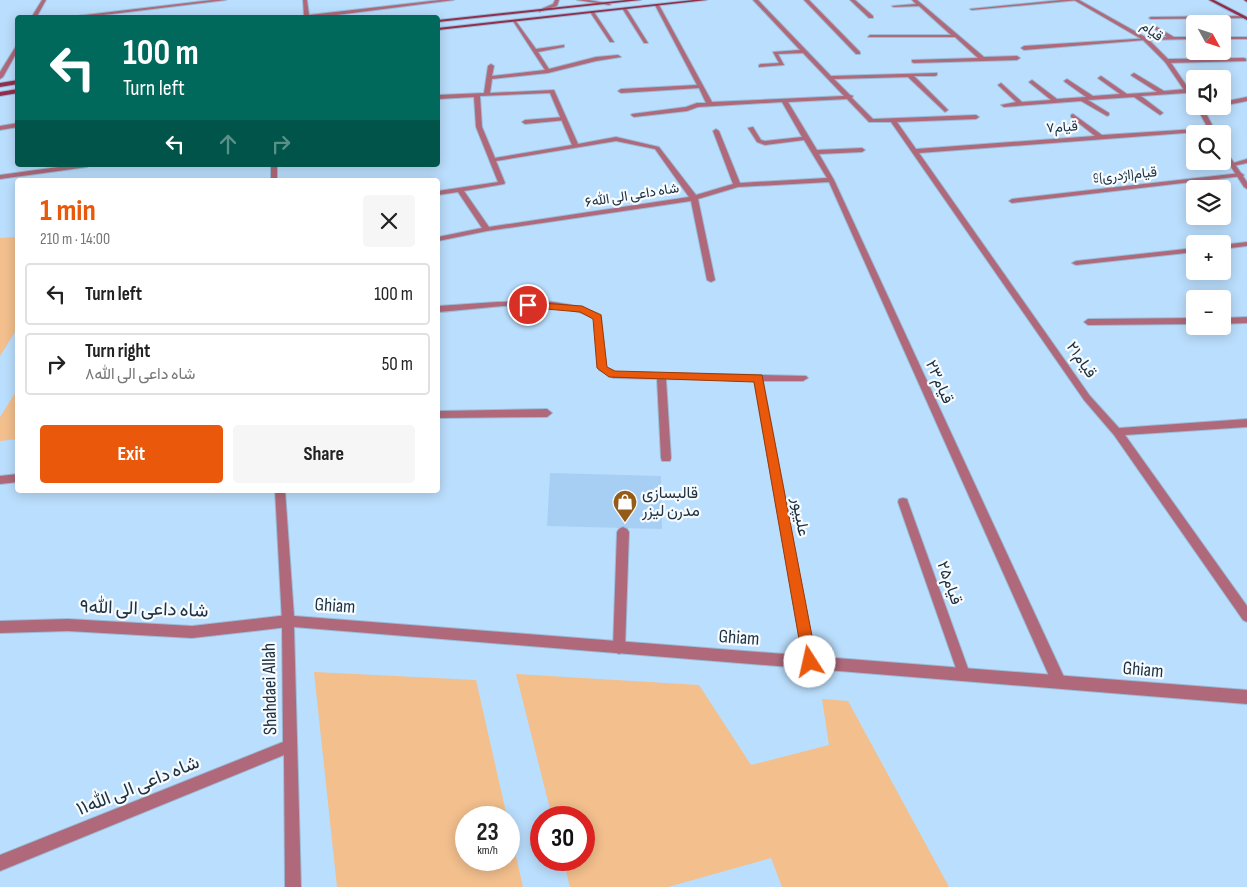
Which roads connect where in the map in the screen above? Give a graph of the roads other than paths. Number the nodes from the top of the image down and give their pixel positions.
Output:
1 (44, 0) edge
2 (224, 0) edge
3 (305, 0) edge
4 (452, 0) edge
5 (557, 0) edge
6 (579, 0) edge
7 (643, 0) edge
8 (704, 0) edge
9 (755, 0) edge
10 (806, 0) edge
11 (852, 0) edge
12 (914, 0) edge
13 (1076, 0) edge
14 (1211, 0) edge
15 (609, 4) junction
16 (658, 5) junction
17 (919, 5) junction
18 (894, 6) dead end
19 (624, 9) junction
20 (972, 10) dead end
21 (541, 11) junction
22 (592, 13) junction
23 (35, 15) edge
24 (90, 15) edge
25 (307, 15) edge
26 (324, 15) edge
27 (871, 17) dead end
28 (1152, 18) dead end
29 (1245, 18) edge
30 (440, 21) edge
31 (515, 21) junction
32 (1155, 27) dead end
33 (440, 29) edge
34 (870, 36) dead end
35 (956, 36) junction
36 (1173, 38) junction
37 (1186, 38) edge
38 (1231, 38) edge
39 (1247, 38) edge
40 (1145, 39) junction
41 (612, 41) dead end
42 (646, 42) dead end
43 (562, 46) dead end
44 (1024, 48) dead end
45 (15, 51) edge
46 (534, 51) junction
47 (804, 51) junction
48 (858, 53) dead end
49 (618, 57) dead end
50 (1017, 58) dead end
51 (984, 59) junction
52 (1244, 60) dead end
53 (914, 61) dead end
54 (1168, 61) junction
55 (491, 66) dead end
56 (761, 66) dead end
57 (548, 70) junction
58 (935, 74) dead end
59 (909, 75) junction
60 (1134, 75) dead end
61 (0, 77) edge
62 (490, 78) junction
63 (830, 78) junction
64 (1101, 78) dead end
65 (1067, 81) dead end
66 (15, 82) edge
67 (1032, 82) dead end
68 (0, 85) edge
69 (1001, 85) dead end
70 (700, 86) junction
71 (620, 91) dead end
72 (1186, 91) joint
73 (15, 92) edge
74 (1162, 92) junction
75 (0, 94) edge
76 (1134, 94) junction
77 (1125, 95) junction
78 (477, 96) junction
79 (487, 96) junction
80 (440, 97) edge
81 (850, 97) junction
82 (1080, 98) junction
83 (1091, 98) junction
84 (1247, 99) edge
85 (784, 100) junction
86 (1055, 100) junction
87 (1231, 102) edge
88 (1020, 103) junction
89 (710, 104) junction
90 (1004, 104) dead end
91 (945, 110) dead end
92 (1160, 113) dead end
93 (1107, 114) dead end
94 (634, 115) dead end
95 (976, 116) dead end
96 (1073, 116) dead end
97 (564, 119) junction
98 (893, 120) junction
99 (525, 122) dead end
100 (15, 126) edge
101 (0, 128) edge
102 (751, 128) dead end
103 (716, 131) dead end
104 (1186, 132) edge
105 (1100, 137) junction
106 (807, 138) junction
107 (576, 146) junction
108 (862, 150) dead end
109 (915, 151) junction
110 (815, 152) junction
111 (492, 160) junction
112 (1247, 160) edge
113 (1231, 161) edge
114 (1233, 164) junction
115 (72, 167) edge
116 (1241, 175) junction
117 (0, 177) edge
118 (831, 180) junction
119 (737, 185) junction
120 (1247, 187) edge
121 (460, 190) junction
122 (440, 193) edge
123 (694, 198) junction
124 (1012, 201) dead end
125 (487, 229) junction
126 (440, 239) edge
127 (1247, 244) edge
128 (1231, 246) edge
129 (1186, 251) edge
130 (1076, 263) dead end
131 (711, 280) dead end
132 (440, 309) edge
133 (1247, 320) edge
134 (1186, 321) edge
135 (1231, 321) edge
136 (1088, 322) dead end
137 (661, 377) junction
138 (758, 378) junction
139 (802, 378) dead end
140 (547, 413) dead end
141 (440, 415) edge
142 (1247, 424) edge
143 (1117, 432) junction
144 (666, 458) dead end
145 (15, 478) edge
146 (0, 480) edge
147 (280, 493) edge
148 (903, 502) dead end
149 (623, 532) dead end
150 (1247, 616) edge
151 (288, 622) junction
152 (0, 627) edge
153 (619, 648) junction
154 (810, 662) junction
155 (964, 674) junction
156 (1058, 682) junction
157 (1247, 697) edge
158 (290, 746) junction
159 (0, 864) edge
160 (294, 887) edge

1 - 23 street
2 - 24 street
3 - 25 street
4 - 26 street
5 - 21 street
6 - 15 street
7 - 15 main road
8 - 16 main road
9 - 47 street
10 - 48 street
11 - 27 street
12 - 17 street
13 - 20 street
13 - 40 street, قیام
14 - 29 main road
15 - 21 main road
16 - 19 main road
16 - 70 street
17 - 18 street
17 - 35 street
19 - 22 main road
19 - 42 street
21 - 30 main road
22 - 31 main road
22 - 41 street
28 - 29 street
31 - 33 main road
31 - 46 street
32 - 36 street
34 - 35 street
35 - 51 street
36 - 37 street
36 - 40 street
38 - 39 street
40 - 44 street
40 - 54 street, قیام
43 - 46 street
45 - 61 street
46 - 57 street
47 - 56 street
47 - 63 street
49 - 57 street
50 - 51 street
51 - 53 street
52 - 54 street
54 - 72 street, قیام
55 - 62 street
57 - 62 street
58 - 59 street
59 - 63 street
59 - 91 street
60 - 74 street
62 - 79 street
63 - 81 street
64 - 77 street
65 - 83 street
66 - 68 main road
67 - 86 street
69 - 88 street
70 - 71 street
70 - 89 street
72 - 74 street
73 - 75 main road
74 - 76 street
76 - 77 street
76 - 92 street
77 - 83 street
78 - 79 street
78 - 80 street
78 - 111 street
79 - 97 street
81 - 85 street
81 - 98 street
82 - 83 street
82 - 86 street
82 - 93 street
84 - 87 street
85 - 89 street
85 - 106 street, قیام۲۳
86 - 88 street
88 - 90 street
89 - 94 street
95 - 98 street
96 - 105 street
97 - 99 lane
97 - 107 street
98 - 109 street, قیام۲۱
100 - 101 street
102 - 106 street
103 - 119 street
104 - 105 street, قیام۷
105 - 109 street, قیام۷
106 - 110 street, قیام۲۳
107 - 111 street
107 - 123 street
108 - 110 street
109 - 143 street, قیام۲۱
110 - 118 street, قیام۲۳
111 - 121 street
112 - 114 street
113 - 114 street
114 - 116 street
115 - 117 street
116 - 120 street
116 - 124 street, قیام(اژدری)9
118 - 119 street, شاه داعی الی الله۶
118 - 156 street, قیام۲۳
119 - 123 street, شاه داعی الی الله۶
121 - 122 street
121 - 125 street
123 - 125 street, شاه داعی الی الله۶
123 - 131 street
125 - 126 street, شاه داعی الی الله۶
127 - 128 street
129 - 130 street
132 - 137 street
133 - 135 street
134 - 136 street
137 - 138 street
137 - 144 street
138 - 139 street
138 - 154 street, علیپور
140 - 141 street
142 - 143 street
143 - 150 street, قیام۲۱
145 - 146 street
147 - 151 street, Shahdaei Allah
148 - 155 street, قیام۲۵
149 - 153 street
151 - 152 street, شاه داعی الی الله۹
151 - 153 street, Ghiam
151 - 158 street, Shahdaei Allah
153 - 154 street, Ghiam
154 - 155 street, Ghiam
155 - 156 street, Ghiam
156 - 157 street, Ghiam
158 - 159 street, شاه داعی الی الله۱۱
158 - 160 street, Shahdaei Allah

